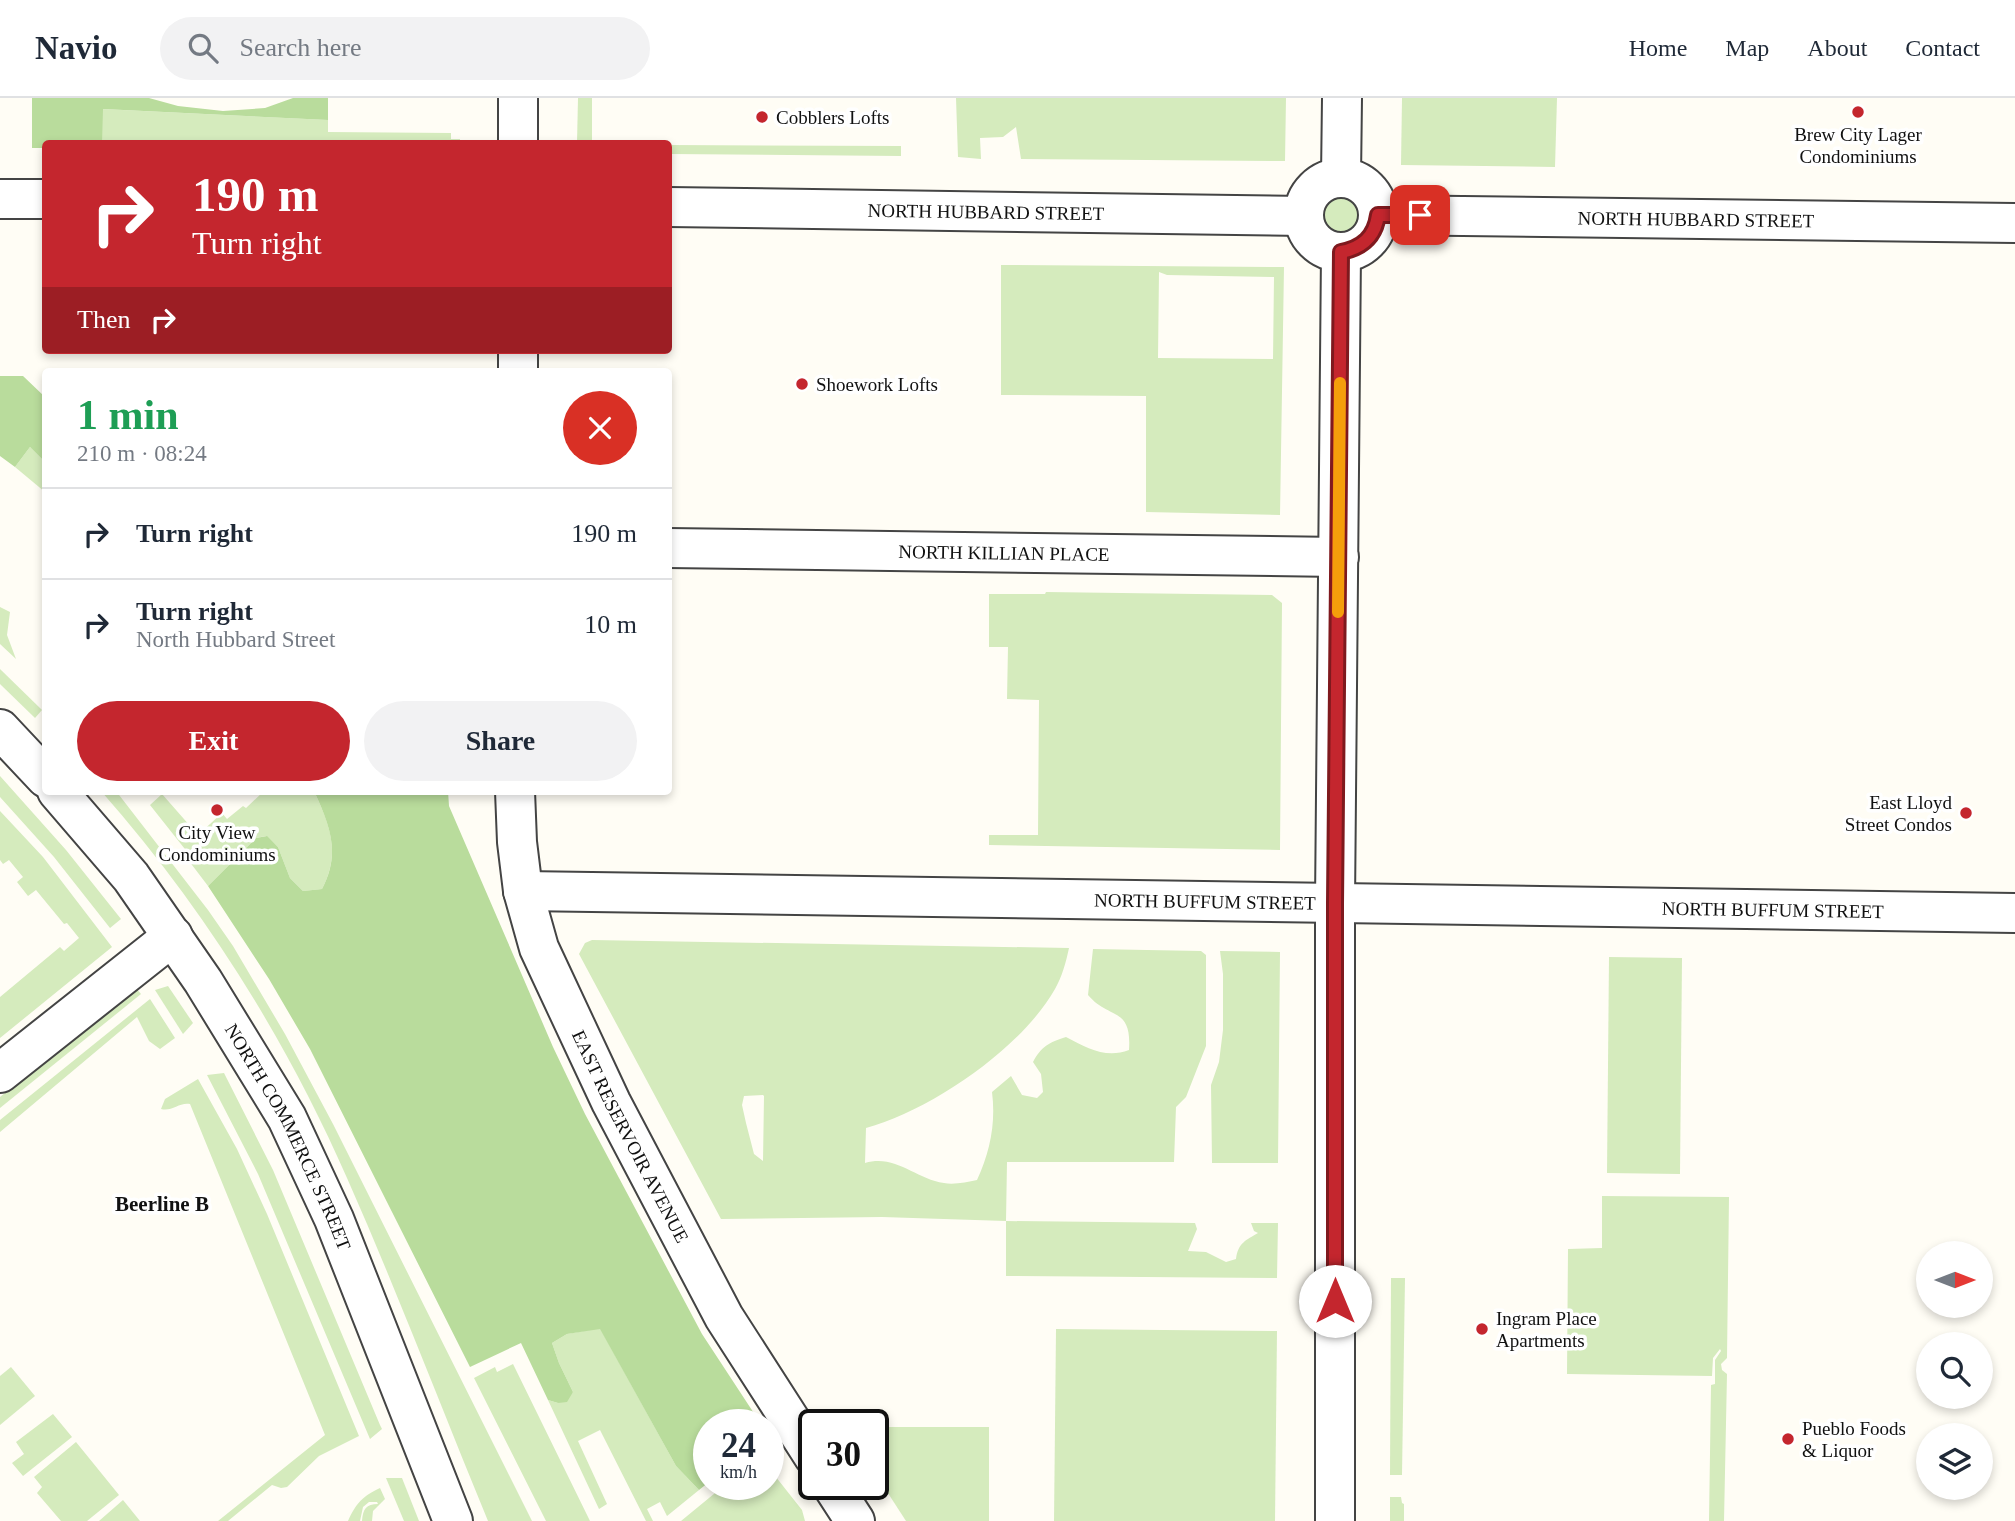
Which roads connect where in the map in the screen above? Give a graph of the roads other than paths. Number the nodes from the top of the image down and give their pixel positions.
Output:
1 (518, 98) edge
2 (1342, 98) edge
3 (518, 140) edge
4 (1341, 177) junction
5 (0, 199) edge
6 (42, 199) edge
7 (672, 207) edge
8 (1378, 215) junction
9 (1304, 216) junction
10 (2015, 223) edge
11 (1341, 252) junction
12 (672, 548) edge
13 (1339, 557) junction
14 (0, 729) edge
15 (42, 774) edge
16 (60, 795) edge
17 (515, 795) edge
18 (523, 891) junction
19 (1335, 903) junction
20 (2015, 913) edge
21 (173, 936) junction
22 (0, 1073) edge
23 (798, 1432) edge
24 (841, 1500) edge
25 (453, 1521) edge
26 (855, 1521) edge
27 (1335, 1521) edge

1 - 3 street
2 - 4 street
4 - 8 street
4 - 9 street
5 - 6 street
7 - 9 street, NORTH HUBBARD STREET
8 - 10 street, NORTH HUBBARD STREET
8 - 11 street
9 - 11 street
11 - 13 street
12 - 13 street, NORTH KILLIAN PLACE
13 - 19 street
14 - 15 street
16 - 21 street, NORTH COMMERCE STREET
17 - 18 street, EAST RESERVOIR AVENUE
18 - 19 street, NORTH BUFFUM STREET
18 - 23 street, EAST RESERVOIR AVENUE
19 - 20 street, NORTH BUFFUM STREET
19 - 27 street
21 - 22 street
21 - 25 street, NORTH COMMERCE STREET
24 - 26 street

